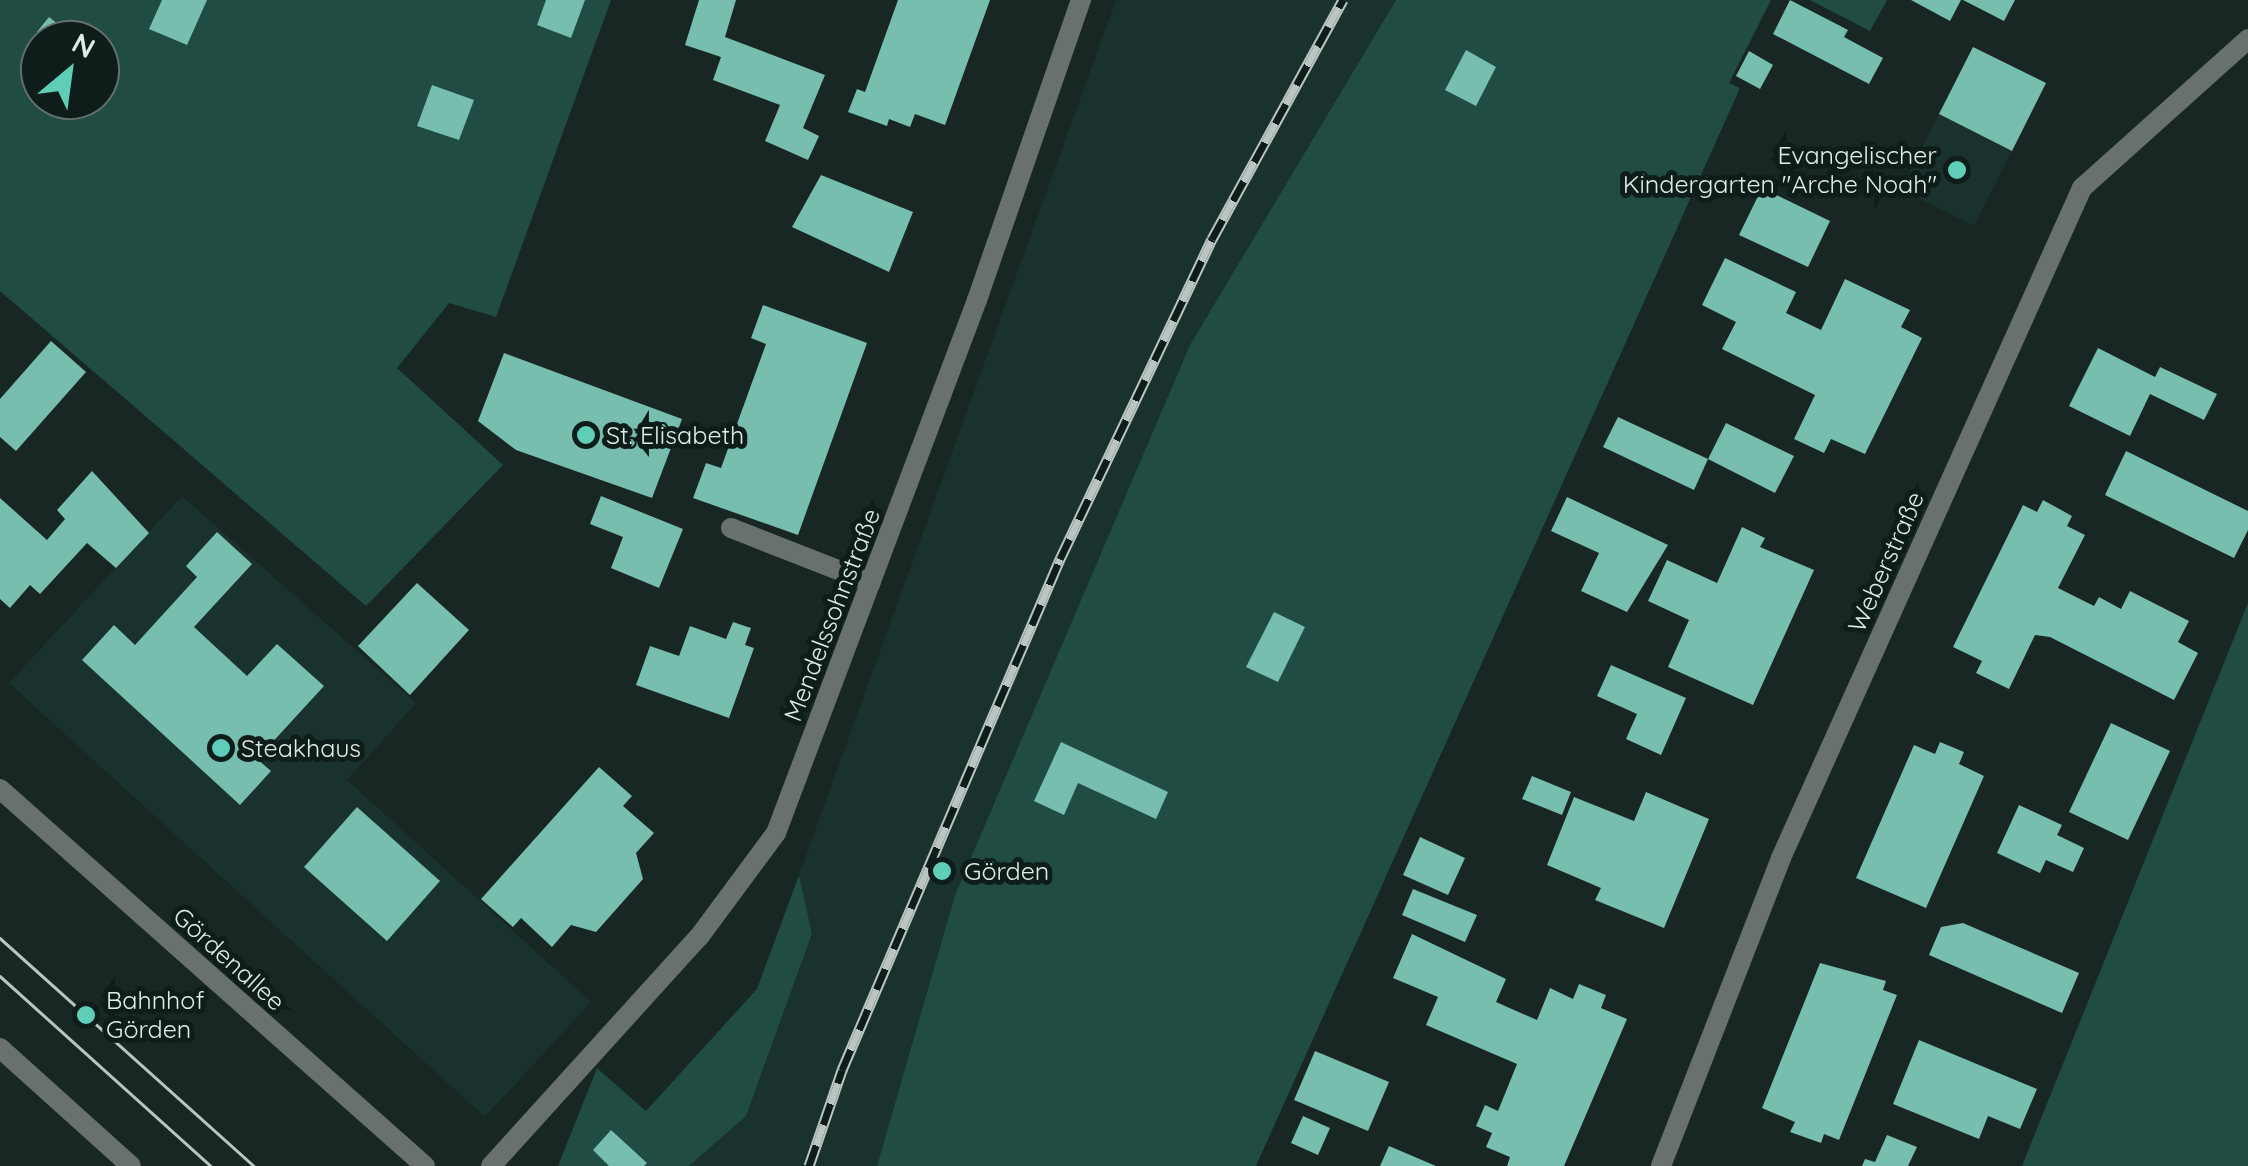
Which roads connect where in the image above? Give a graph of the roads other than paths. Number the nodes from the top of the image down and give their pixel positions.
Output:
1 (1080, 0) edge
2 (2248, 39) edge
3 (730, 528) dead end
4 (870, 583) junction
5 (0, 790) edge
6 (0, 1048) edge
7 (132, 1166) edge
8 (425, 1166) edge
9 (491, 1166) edge
10 (1662, 1166) edge

1 - 4 street, Mendelssohnstraße
2 - 10 street, Weberstraße
3 - 4 street
4 - 9 street, Mendelssohnstraße
5 - 8 street, Gördenallee
6 - 7 street

